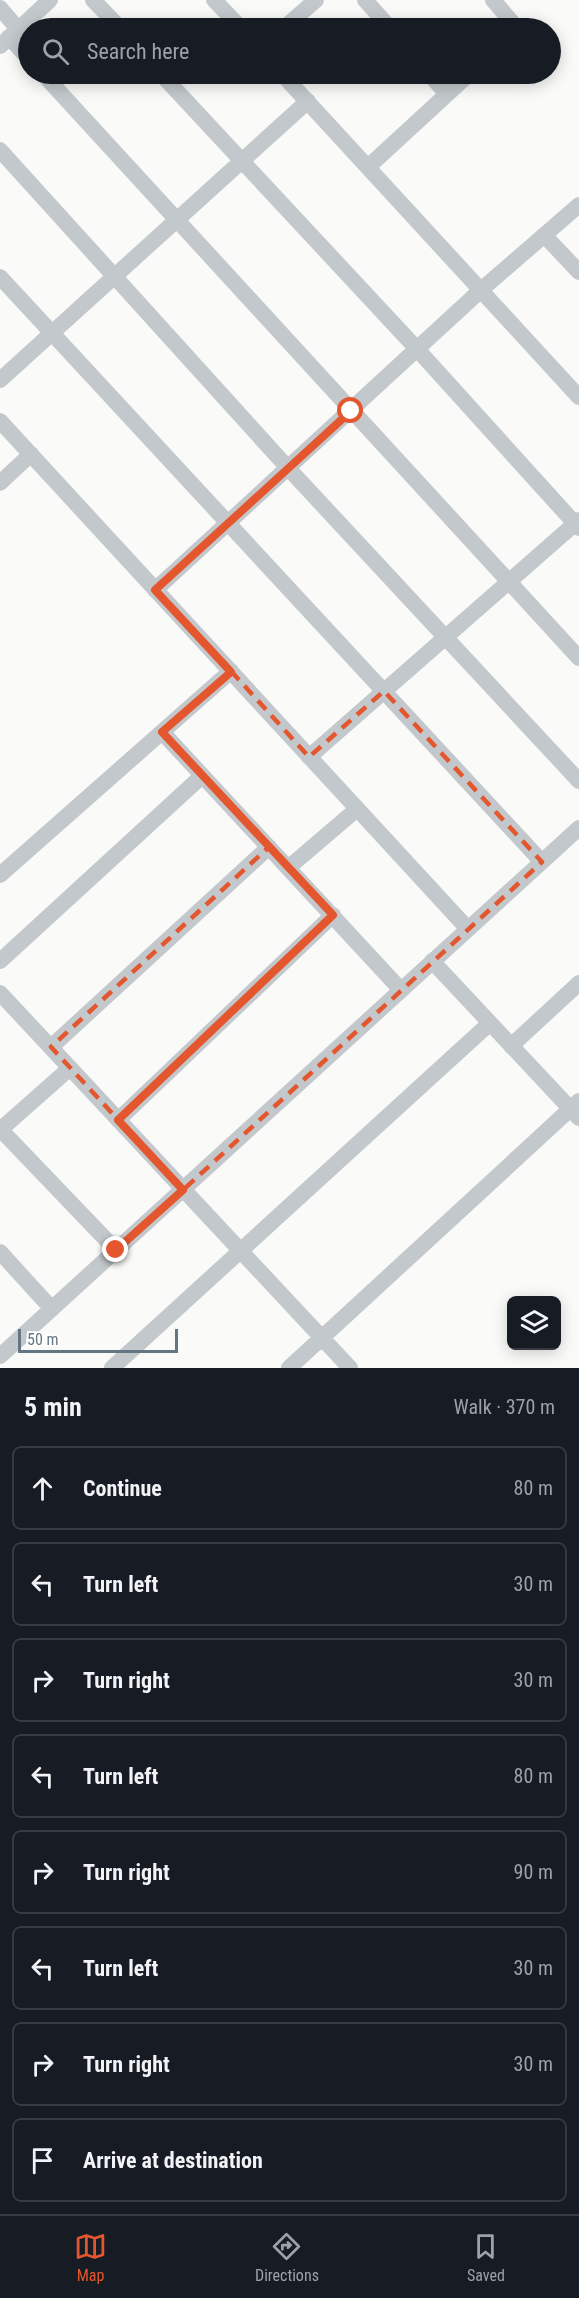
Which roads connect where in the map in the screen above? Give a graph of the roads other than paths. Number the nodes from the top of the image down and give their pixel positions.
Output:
1 (50, 0) edge
2 (93, 0) edge
3 (214, 0) edge
4 (316, 0) edge
5 (365, 0) edge
6 (493, 0) edge
7 (0, 8) edge
8 (30, 18) edge
9 (110, 18) edge
10 (231, 18) edge
11 (296, 18) edge
12 (381, 18) edge
13 (509, 18) edge
14 (9, 37) edge
15 (52, 84) edge
16 (170, 84) edge
17 (292, 84) edge
18 (438, 84) edge
19 (458, 84) edge
20 (447, 94) junction
21 (308, 101) junction
22 (0, 150) edge
23 (243, 162) junction
24 (368, 167) junction
25 (579, 205) edge
26 (176, 220) junction
27 (544, 235) junction
28 (579, 272) edge
29 (0, 277) edge
30 (116, 277) junction
31 (482, 290) junction
32 (52, 333) junction
33 (417, 349) junction
34 (0, 380) edge
35 (579, 397) edge
36 (351, 411) junction
37 (0, 421) edge
38 (31, 454) junction
39 (288, 468) junction
40 (0, 483) edge
41 (228, 523) junction
42 (578, 524) edge
43 (509, 582) junction
44 (155, 590) junction
45 (446, 637) junction
46 (579, 658) edge
47 (231, 672) junction
48 (384, 691) junction
49 (162, 732) junction
50 (309, 757) junction
51 (202, 776) junction
52 (579, 781) edge
53 (357, 809) junction
54 (579, 828) edge
55 (269, 847) junction
56 (542, 862) junction
57 (288, 868) junction
58 (0, 875) edge
59 (333, 915) junction
60 (468, 929) junction
61 (0, 961) edge
62 (432, 961) junction
63 (579, 983) edge
64 (401, 990) junction
65 (0, 993) edge
66 (490, 1023) junction
67 (511, 1046) junction
68 (51, 1047) junction
69 (70, 1068) junction
70 (576, 1109) edge
71 (118, 1120) junction
72 (0, 1130) edge
73 (183, 1190) junction
74 (116, 1250) junction
75 (241, 1251) junction
76 (0, 1252) edge
77 (52, 1309) junction
78 (322, 1338) junction
79 (0, 1356) edge
80 (112, 1368) edge
81 (289, 1368) edge
82 (350, 1368) edge

1 - 8 street
2 - 9 street
3 - 10 street
4 - 11 street
5 - 12 street
6 - 13 street
7 - 14 street
15 - 26 street
16 - 23 street
17 - 21 street
18 - 20 street
19 - 20 street
20 - 24 street
21 - 23 street
21 - 24 street
22 - 30 street
23 - 26 street
23 - 33 street
24 - 31 street
25 - 27 street
26 - 30 street
26 - 36 street
27 - 28 street
27 - 31 street
29 - 32 street
30 - 32 street
30 - 39 street
31 - 33 street
31 - 35 street
32 - 34 street
32 - 41 street
33 - 36 street
33 - 42 street
36 - 39 street
36 - 43 street
37 - 38 street
38 - 40 street
38 - 44 street
39 - 41 street
39 - 45 street
41 - 44 street
41 - 48 street
42 - 43 street
43 - 45 street
43 - 46 street
44 - 47 street
45 - 48 street
45 - 52 street
47 - 49 street
47 - 50 street
48 - 50 street
48 - 56 street
49 - 51 street
49 - 58 street
50 - 53 street
51 - 55 street
51 - 61 street
53 - 57 street
53 - 60 street
54 - 56 street
55 - 57 street
55 - 68 street
56 - 60 street
57 - 59 street
59 - 64 street
59 - 71 street
60 - 62 street
62 - 64 street
62 - 66 street
63 - 67 street
64 - 73 street
65 - 68 street
66 - 67 street
66 - 75 street
67 - 70 street
68 - 69 street
69 - 71 street
69 - 72 street
70 - 78 street
71 - 73 street
72 - 74 street
73 - 74 street
73 - 75 street
74 - 77 street
75 - 78 street
75 - 80 street
76 - 77 street
77 - 79 street
78 - 81 street
78 - 82 street

